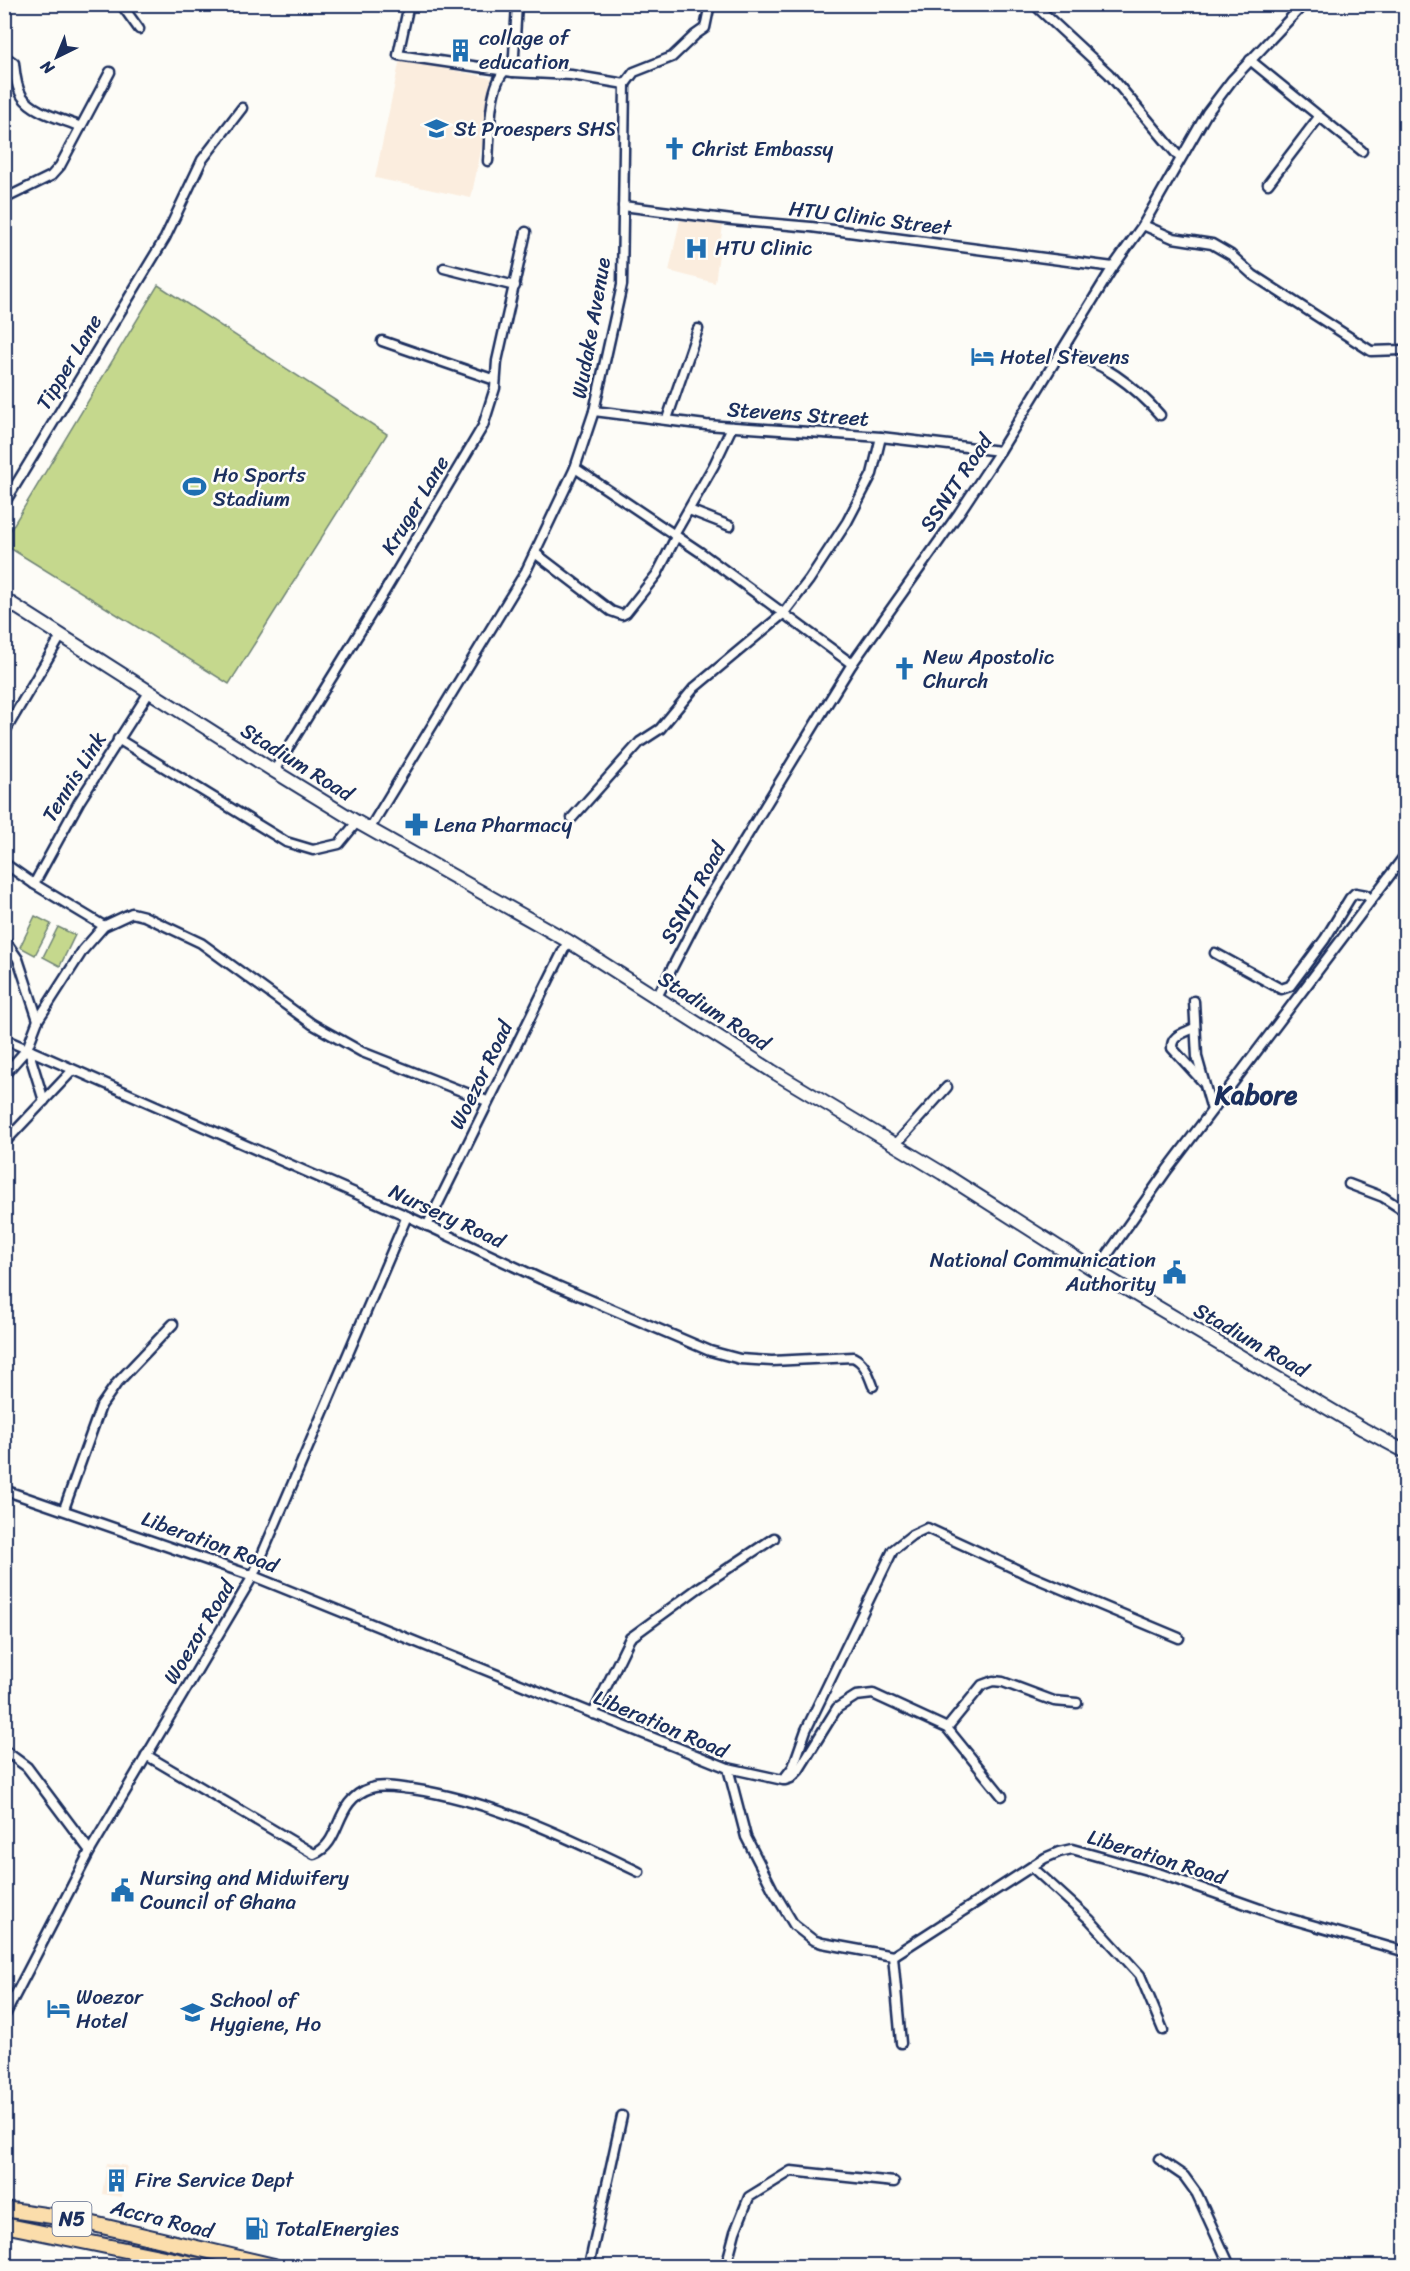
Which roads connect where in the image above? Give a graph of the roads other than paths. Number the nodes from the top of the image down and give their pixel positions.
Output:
1 (121, 4) edge
2 (409, 4) edge
3 (517, 4) edge
4 (710, 4) edge
5 (1038, 4) edge
6 (1304, 4) edge
7 (139, 29) dead end
8 (4, 56) edge
9 (1250, 60) junction
10 (110, 72) dead end
11 (509, 72) junction
12 (625, 84) junction
13 (242, 108) dead end
14 (1319, 117) junction
15 (81, 127) junction
16 (1362, 151) dead end
17 (1180, 158) junction
18 (488, 161) dead end
19 (1268, 184) dead end
20 (4, 199) edge
21 (623, 206) junction
22 (1143, 225) junction
23 (526, 232) dead end
24 (1113, 267) junction
25 (444, 268) dead end
26 (515, 286) junction
27 (698, 329) dead end
28 (382, 341) dead end
29 (1402, 350) dead end
30 (1062, 351) junction
31 (495, 380) junction
32 (594, 411) junction
33 (1160, 415) dead end
34 (667, 419) junction
35 (732, 427) junction
36 (880, 437) junction
37 (1000, 451) junction
38 (575, 468) junction
39 (4, 504) edge
40 (689, 510) junction
41 (730, 526) dead end
42 (675, 536) junction
43 (535, 553) junction
44 (4, 599) edge
45 (783, 614) junction
46 (61, 636) junction
47 (852, 664) junction
48 (150, 691) junction
49 (4, 733) edge
50 (118, 739) junction
51 (274, 771) junction
52 (572, 818) dead end
53 (357, 822) junction
54 (370, 828) junction
55 (1406, 854) edge
56 (4, 863) edge
57 (34, 884) junction
58 (1370, 899) junction
59 (104, 926) junction
60 (4, 939) edge
61 (568, 941) junction
62 (1215, 953) dead end
63 (657, 997) junction
64 (1194, 1001) dead end
65 (38, 1020) junction
66 (1194, 1028) junction
67 (4, 1039) edge
68 (29, 1050) junction
69 (73, 1070) junction
70 (4, 1075) edge
71 (1205, 1084) junction
72 (947, 1087) dead end
73 (44, 1101) junction
74 (487, 1101) junction
75 (1212, 1110) junction
76 (4, 1143) edge
77 (895, 1145) junction
78 (1349, 1184) dead end
79 (1406, 1212) edge
80 (407, 1216) junction
81 (427, 1226) junction
82 (1096, 1271) junction
83 (173, 1324) dead end
84 (873, 1386) dead end
85 (1406, 1452) edge
86 (4, 1490) edge
87 (64, 1509) junction
88 (774, 1538) dead end
89 (253, 1576) junction
90 (1179, 1638) dead end
91 (1077, 1703) dead end
92 (593, 1714) junction
93 (947, 1728) junction
94 (4, 1750) edge
95 (146, 1755) junction
96 (728, 1768) junction
97 (783, 1780) junction
98 (1002, 1796) dead end
99 (90, 1851) junction
100 (1032, 1867) junction
101 (639, 1872) dead end
102 (1406, 1952) edge
103 (893, 1956) junction
104 (4, 2018) edge
105 (1163, 2030) dead end
106 (902, 2043) dead end
107 (622, 2116) dead end
108 (1159, 2159) dead end
109 (894, 2182) dead end
110 (4, 2209) edge
111 (4, 2225) edge
112 (203, 2266) edge
113 (274, 2266) edge
114 (589, 2266) edge
115 (726, 2266) edge
116 (1230, 2266) edge

1 - 7 street
2 - 11 street
3 - 11 street
4 - 12 street
5 - 17 street
6 - 9 street, SSNIT Road
8 - 15 street
9 - 14 street
9 - 17 street, SSNIT Road
10 - 15 street
11 - 12 street
11 - 18 street
12 - 21 street, Wudake Avenue
13 - 39 street, Tipper Lane
14 - 16 street
14 - 19 street
15 - 20 street
17 - 22 street, SSNIT Road
21 - 24 street, HTU Clinic Street
21 - 32 street, Wudake Avenue
22 - 24 street, SSNIT Road
22 - 29 street
23 - 26 street, Kruger Lane
24 - 30 street, SSNIT Road
25 - 26 street
26 - 31 street, Kruger Lane
27 - 34 street
28 - 31 street
30 - 33 street
30 - 37 street, SSNIT Road
31 - 51 street, Kruger Lane
32 - 34 street, Stevens Street
32 - 38 street, Wudake Avenue
34 - 35 street, Stevens Street
35 - 36 street, Stevens Street
35 - 40 street
36 - 37 street, Stevens Street
36 - 45 street
37 - 47 street, SSNIT Road
38 - 42 street
38 - 43 street, Wudake Avenue
40 - 41 street
40 - 42 street
42 - 43 street
42 - 45 street
43 - 54 street, Wudake Avenue
44 - 46 main road, Stadium Road
45 - 47 street
45 - 52 street
46 - 48 main road, Stadium Road
46 - 49 street
47 - 63 street, SSNIT Road
48 - 50 street, Tennis Link
48 - 51 main road, Stadium Road
50 - 53 street
50 - 57 street, Tennis Link
51 - 53 main road, Stadium Road
53 - 54 main road, Stadium Road
54 - 61 main road, Stadium Road
55 - 58 street
56 - 57 street
57 - 59 street
58 - 62 street
58 - 75 street
59 - 65 street
59 - 74 street
60 - 65 street
61 - 63 main road, Stadium Road
61 - 74 street, Woezor Road
63 - 77 main road, Stadium Road
64 - 66 street
65 - 68 street
66 - 71 street
66 - 71 street
67 - 68 street, Nursery Road
68 - 69 street, Nursery Road
68 - 70 street
68 - 73 street
69 - 73 street
69 - 80 street, Nursery Road
71 - 75 street
72 - 77 street
73 - 76 street
74 - 81 street, Woezor Road
75 - 82 street
77 - 82 main road, Stadium Road
78 - 79 street
80 - 81 street, Nursery Road
80 - 89 street, Woezor Road
81 - 84 street, Nursery Road
82 - 85 main road, Stadium Road
83 - 87 street
86 - 87 street, Liberation Road
87 - 89 street, Liberation Road
88 - 92 street
89 - 92 street, Liberation Road
89 - 95 street, Woezor Road
90 - 97 street
91 - 93 street
92 - 96 street, Liberation Road
93 - 97 street
93 - 98 street
94 - 99 street
95 - 99 street, Woezor Road
95 - 101 street
96 - 97 street
96 - 103 street, Liberation Road
99 - 104 street, Woezor Road
100 - 102 street, Liberation Road
100 - 103 street, Liberation Road
100 - 105 street
103 - 106 street
107 - 114 street
108 - 116 street
109 - 115 street
110 - 113 main road, Accra Road / N5
111 - 112 main road, Accra Road / N5

